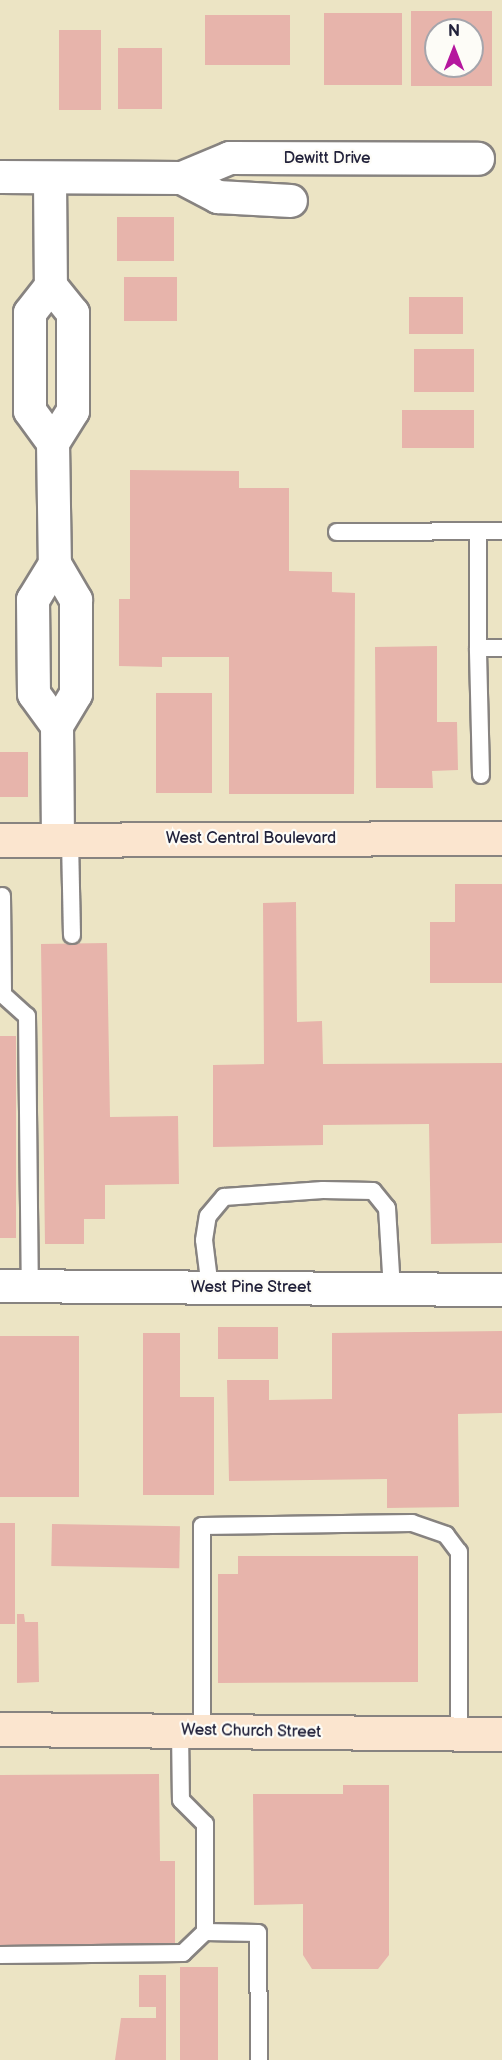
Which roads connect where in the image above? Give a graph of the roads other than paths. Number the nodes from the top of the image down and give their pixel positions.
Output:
1 (478, 159) dead end
2 (0, 177) edge
3 (182, 178) junction
4 (50, 179) junction
5 (291, 201) dead end
6 (51, 286) junction
7 (53, 443) junction
8 (478, 531) junction
9 (502, 531) edge
10 (338, 532) dead end
11 (55, 564) junction
12 (478, 648) junction
13 (502, 648) edge
14 (57, 726) junction
15 (481, 775) dead end
16 (502, 838) edge
17 (0, 840) edge
18 (64, 840) junction
19 (2, 896) dead end
20 (72, 935) dead end
21 (2, 992) edge
22 (15, 1286) edge
23 (210, 1288) junction
24 (392, 1289) junction
25 (502, 1290) edge
26 (0, 1729) edge
27 (191, 1731) junction
28 (459, 1734) junction
29 (502, 1734) edge
30 (205, 1932) junction
31 (0, 1955) edge
32 (259, 2060) edge

1 - 3 street, Dewitt Drive
2 - 4 street, Dewitt Drive
3 - 4 street, Dewitt Drive
3 - 5 street, Dewitt Drive
4 - 6 street
6 - 7 street
6 - 7 street
7 - 11 street
8 - 9 lane
8 - 10 lane
8 - 12 lane
11 - 14 street
11 - 14 street
12 - 13 lane
12 - 15 lane
14 - 18 street
16 - 18 street, West Central Boulevard
17 - 18 street, West Central Boulevard
18 - 20 lane
19 - 21 lane
21 - 22 lane
22 - 23 street, West Pine Street
23 - 24 street, West Pine Street
23 - 24 lane
24 - 25 street, West Pine Street
26 - 27 street, West Church Street
27 - 28 street, West Church Street
27 - 28 lane
27 - 30 lane
28 - 29 street, West Church Street
30 - 31 lane
30 - 32 lane

